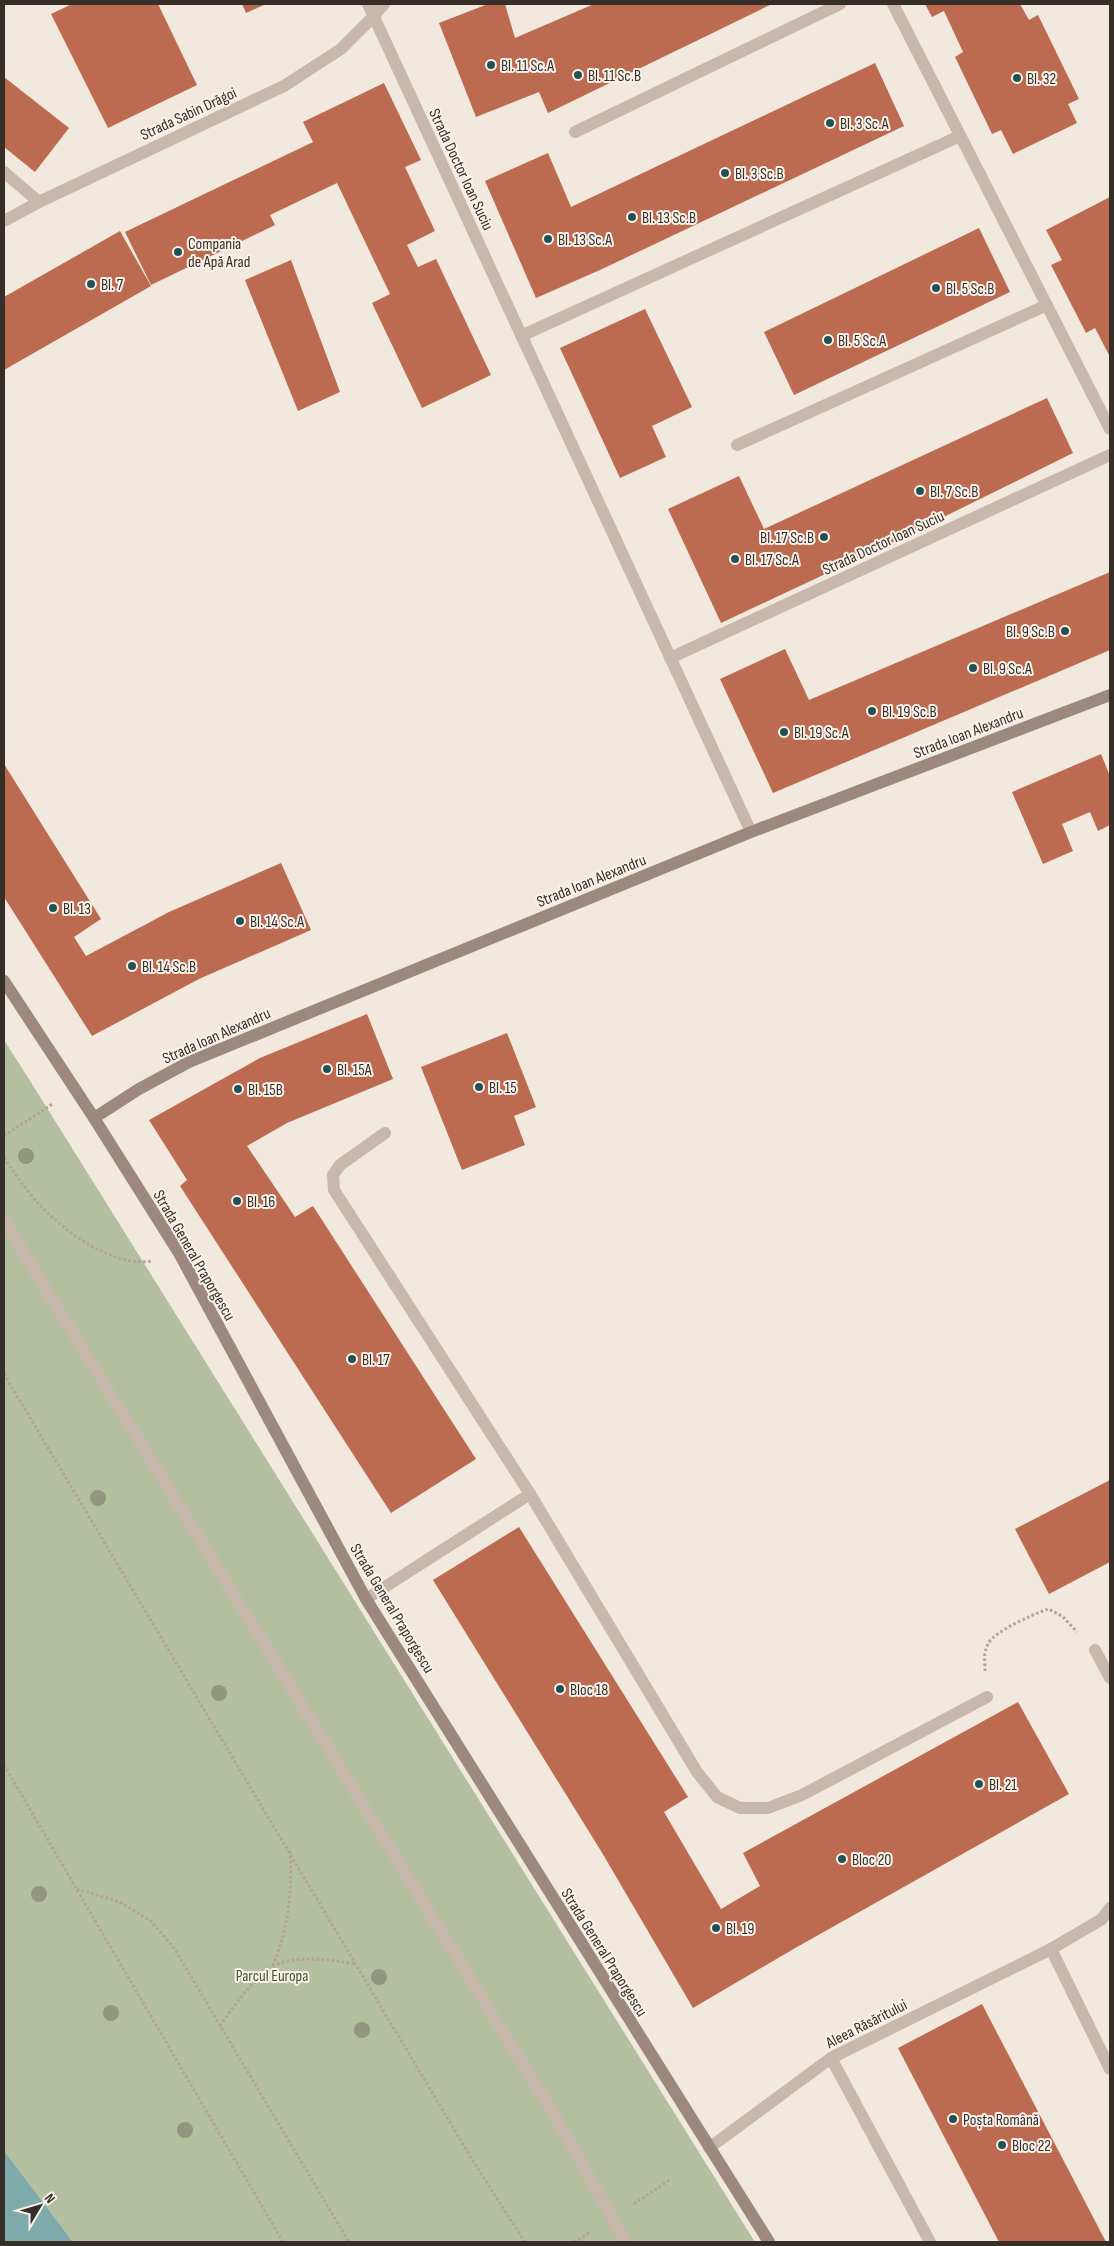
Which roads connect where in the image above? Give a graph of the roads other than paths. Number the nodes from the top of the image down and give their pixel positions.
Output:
1 (368, 4) edge
2 (384, 4) edge
3 (840, 4) edge
4 (893, 4) edge
5 (374, 16) junction
6 (575, 132) dead end
7 (960, 136) junction
8 (4, 172) edge
9 (39, 202) junction
10 (4, 221) edge
11 (1047, 305) junction
12 (521, 336) junction
13 (1110, 429) edge
14 (737, 445) dead end
15 (1110, 455) edge
16 (670, 658) junction
17 (1110, 695) edge
18 (751, 832) junction
19 (4, 981) edge
20 (94, 1118) junction
21 (385, 1133) dead end
22 (4, 1221) edge
23 (530, 1494) junction
24 (366, 1600) junction
25 (1094, 1650) road end
26 (1110, 1678) edge
27 (987, 1697) road end
28 (1110, 1908) edge
29 (1051, 1949) junction
30 (831, 2058) junction
31 (1110, 2069) edge
32 (709, 2148) junction
33 (626, 2242) edge
34 (769, 2242) edge
35 (930, 2242) edge

1 - 5 street, Strada Doctor Ioan Suciu
2 - 5 street
3 - 6 street
4 - 7 street
5 - 9 street, Strada Sabin Drăgoi
5 - 12 street, Strada Doctor Ioan Suciu
7 - 11 street
7 - 12 street
8 - 9 street
9 - 10 street, Strada Sabin Drăgoi
11 - 13 street
11 - 14 street
12 - 16 street, Strada Doctor Ioan Suciu
15 - 16 street, Strada Doctor Ioan Suciu
16 - 18 street, Strada Doctor Ioan Suciu
17 - 18 street, Strada Ioan Alexandru
18 - 20 street, Strada Ioan Alexandru
19 - 20 street, Strada General Praporgescu
20 - 24 street, Strada General Praporgescu
21 - 23 street
22 - 33 street
23 - 24 street
23 - 27 street
24 - 32 street, Strada General Praporgescu
25 - 26 street
28 - 29 street, Aleea Răsăritului
29 - 30 street, Aleea Răsăritului
29 - 31 street
30 - 32 street, Aleea Răsăritului
30 - 35 street
32 - 34 street, Strada General Praporgescu

